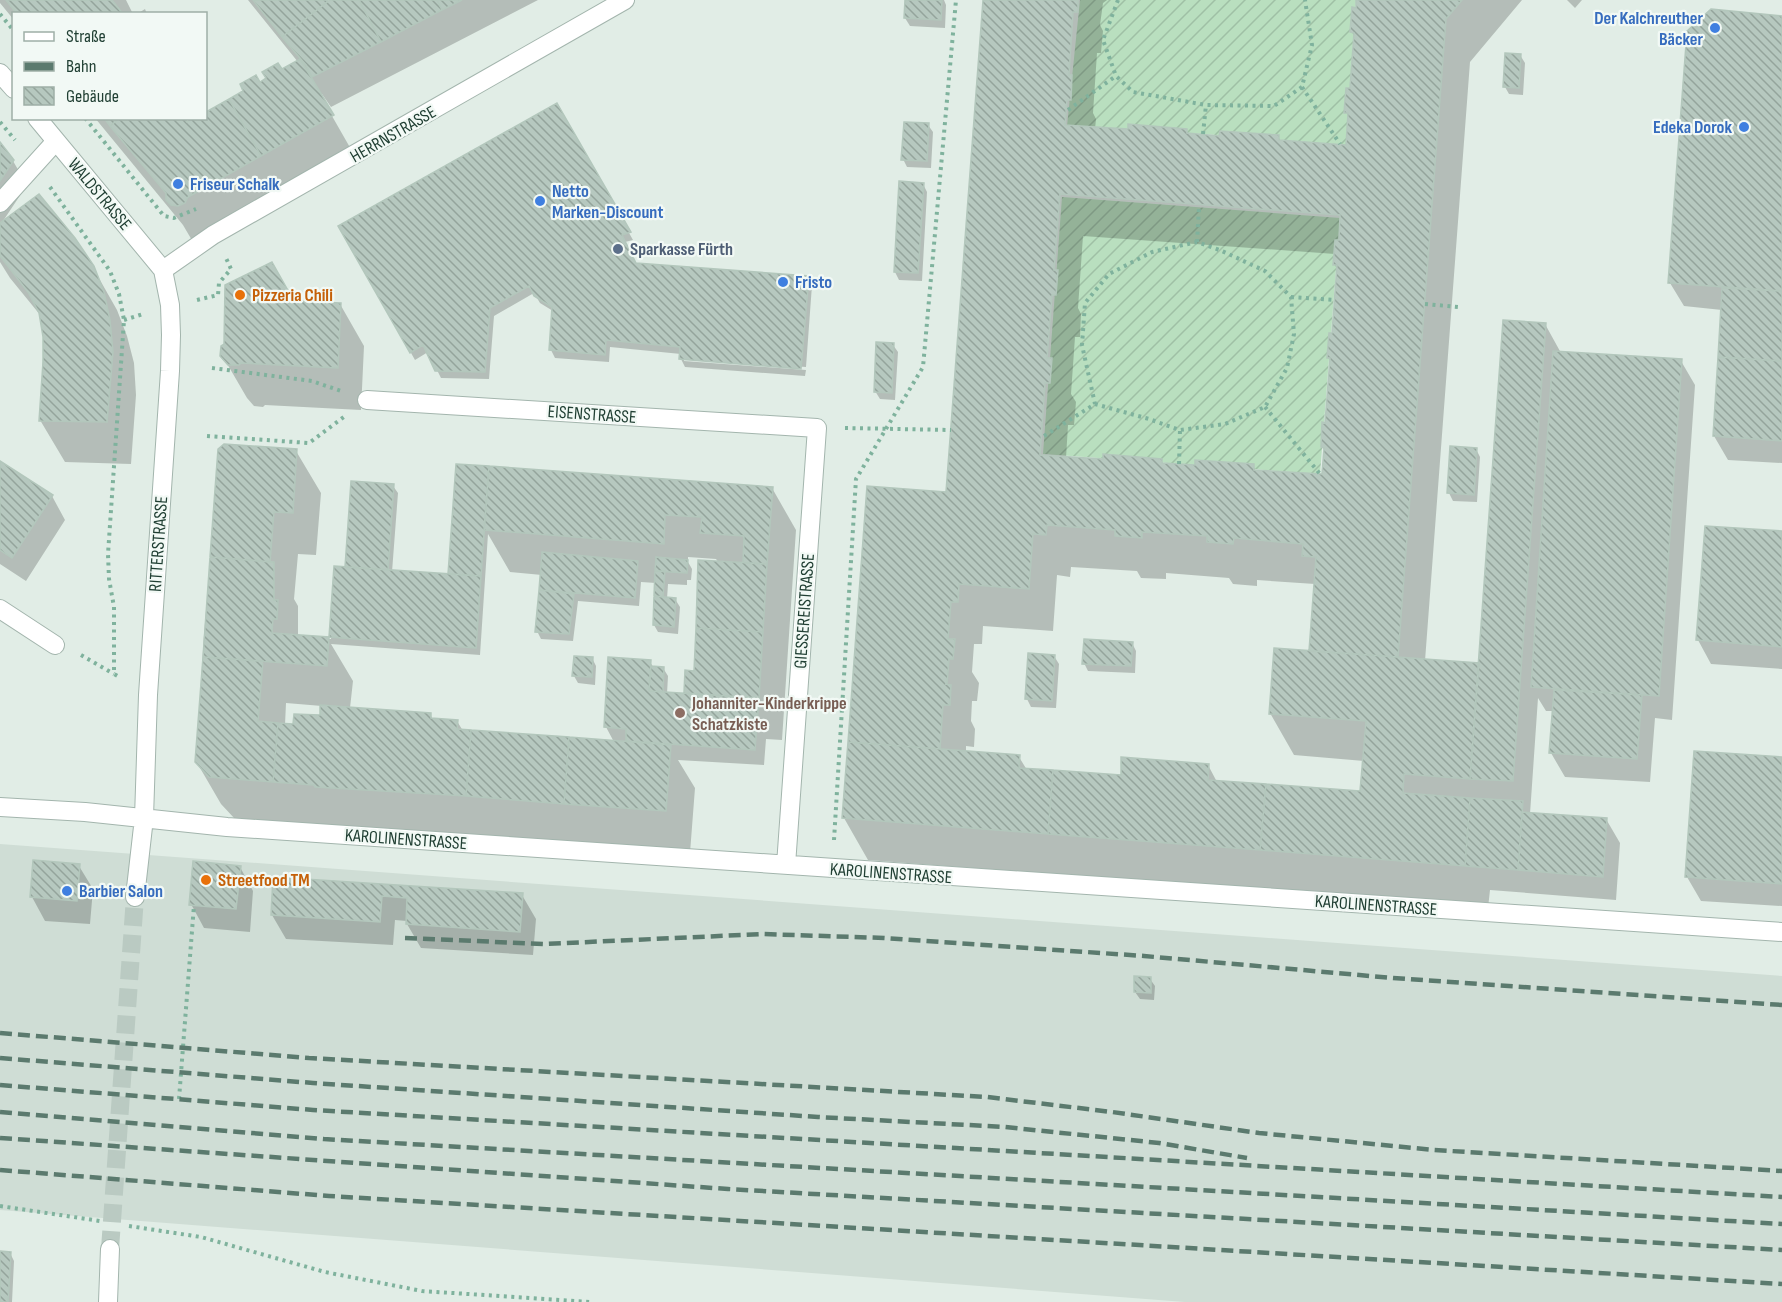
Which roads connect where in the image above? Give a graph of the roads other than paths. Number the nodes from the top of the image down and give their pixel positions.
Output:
1 (625, 0) edge
2 (0, 73) edge
3 (12, 87) edge
4 (39, 120) edge
5 (56, 141) junction
6 (0, 203) edge
7 (163, 270) junction
8 (367, 400) road end
9 (818, 428) joint
10 (0, 609) edge
11 (55, 645) road end
12 (0, 807) edge
13 (144, 818) junction
14 (786, 866) junction
15 (135, 897) tunnel mouth
16 (1782, 932) edge
17 (110, 1249) tunnel mouth
18 (108, 1302) edge

1 - 7 street, HERRNSTRASSE
2 - 3 street
4 - 5 street, WALDSTRASSE
5 - 6 street
5 - 7 street, WALDSTRASSE
7 - 13 street, RITTERSTRASSE
8 - 9 street, EISENSTRASSE
9 - 14 street, GIESSEREISTRASSE
10 - 11 street
12 - 13 street, KAROLINENSTRASSE
13 - 14 street, KAROLINENSTRASSE
13 - 15 street, RITTERSTRASSE
14 - 16 street, KAROLINENSTRASSE
17 - 18 street

